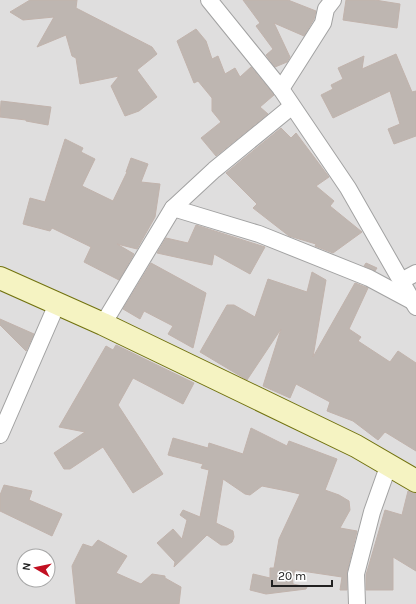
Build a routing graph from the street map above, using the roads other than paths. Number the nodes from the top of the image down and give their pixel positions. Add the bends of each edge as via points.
1 (209, 0) edge
2 (333, 0) edge
3 (281, 89) junction
4 (292, 107) junction
5 (173, 208) junction
6 (416, 274) edge
7 (0, 278) edge
8 (400, 281) junction
9 (57, 304) junction
10 (414, 304) edge
11 (103, 324) junction
12 (0, 435) edge
13 (389, 464) junction
14 (416, 481) edge
15 (357, 604) edge

1 - 3 street
2 - 3 street via 326,9 323,23
3 - 4 street
4 - 5 street via 214,170
4 - 8 street via 348,188
5 - 10 street via 259,234 369,278
5 - 11 street
6 - 8 street
7 - 9 street
8 - 10 street
9 - 11 street
9 - 12 street
11 - 13 street
13 - 14 street
13 - 15 street via 372,512 356,574

